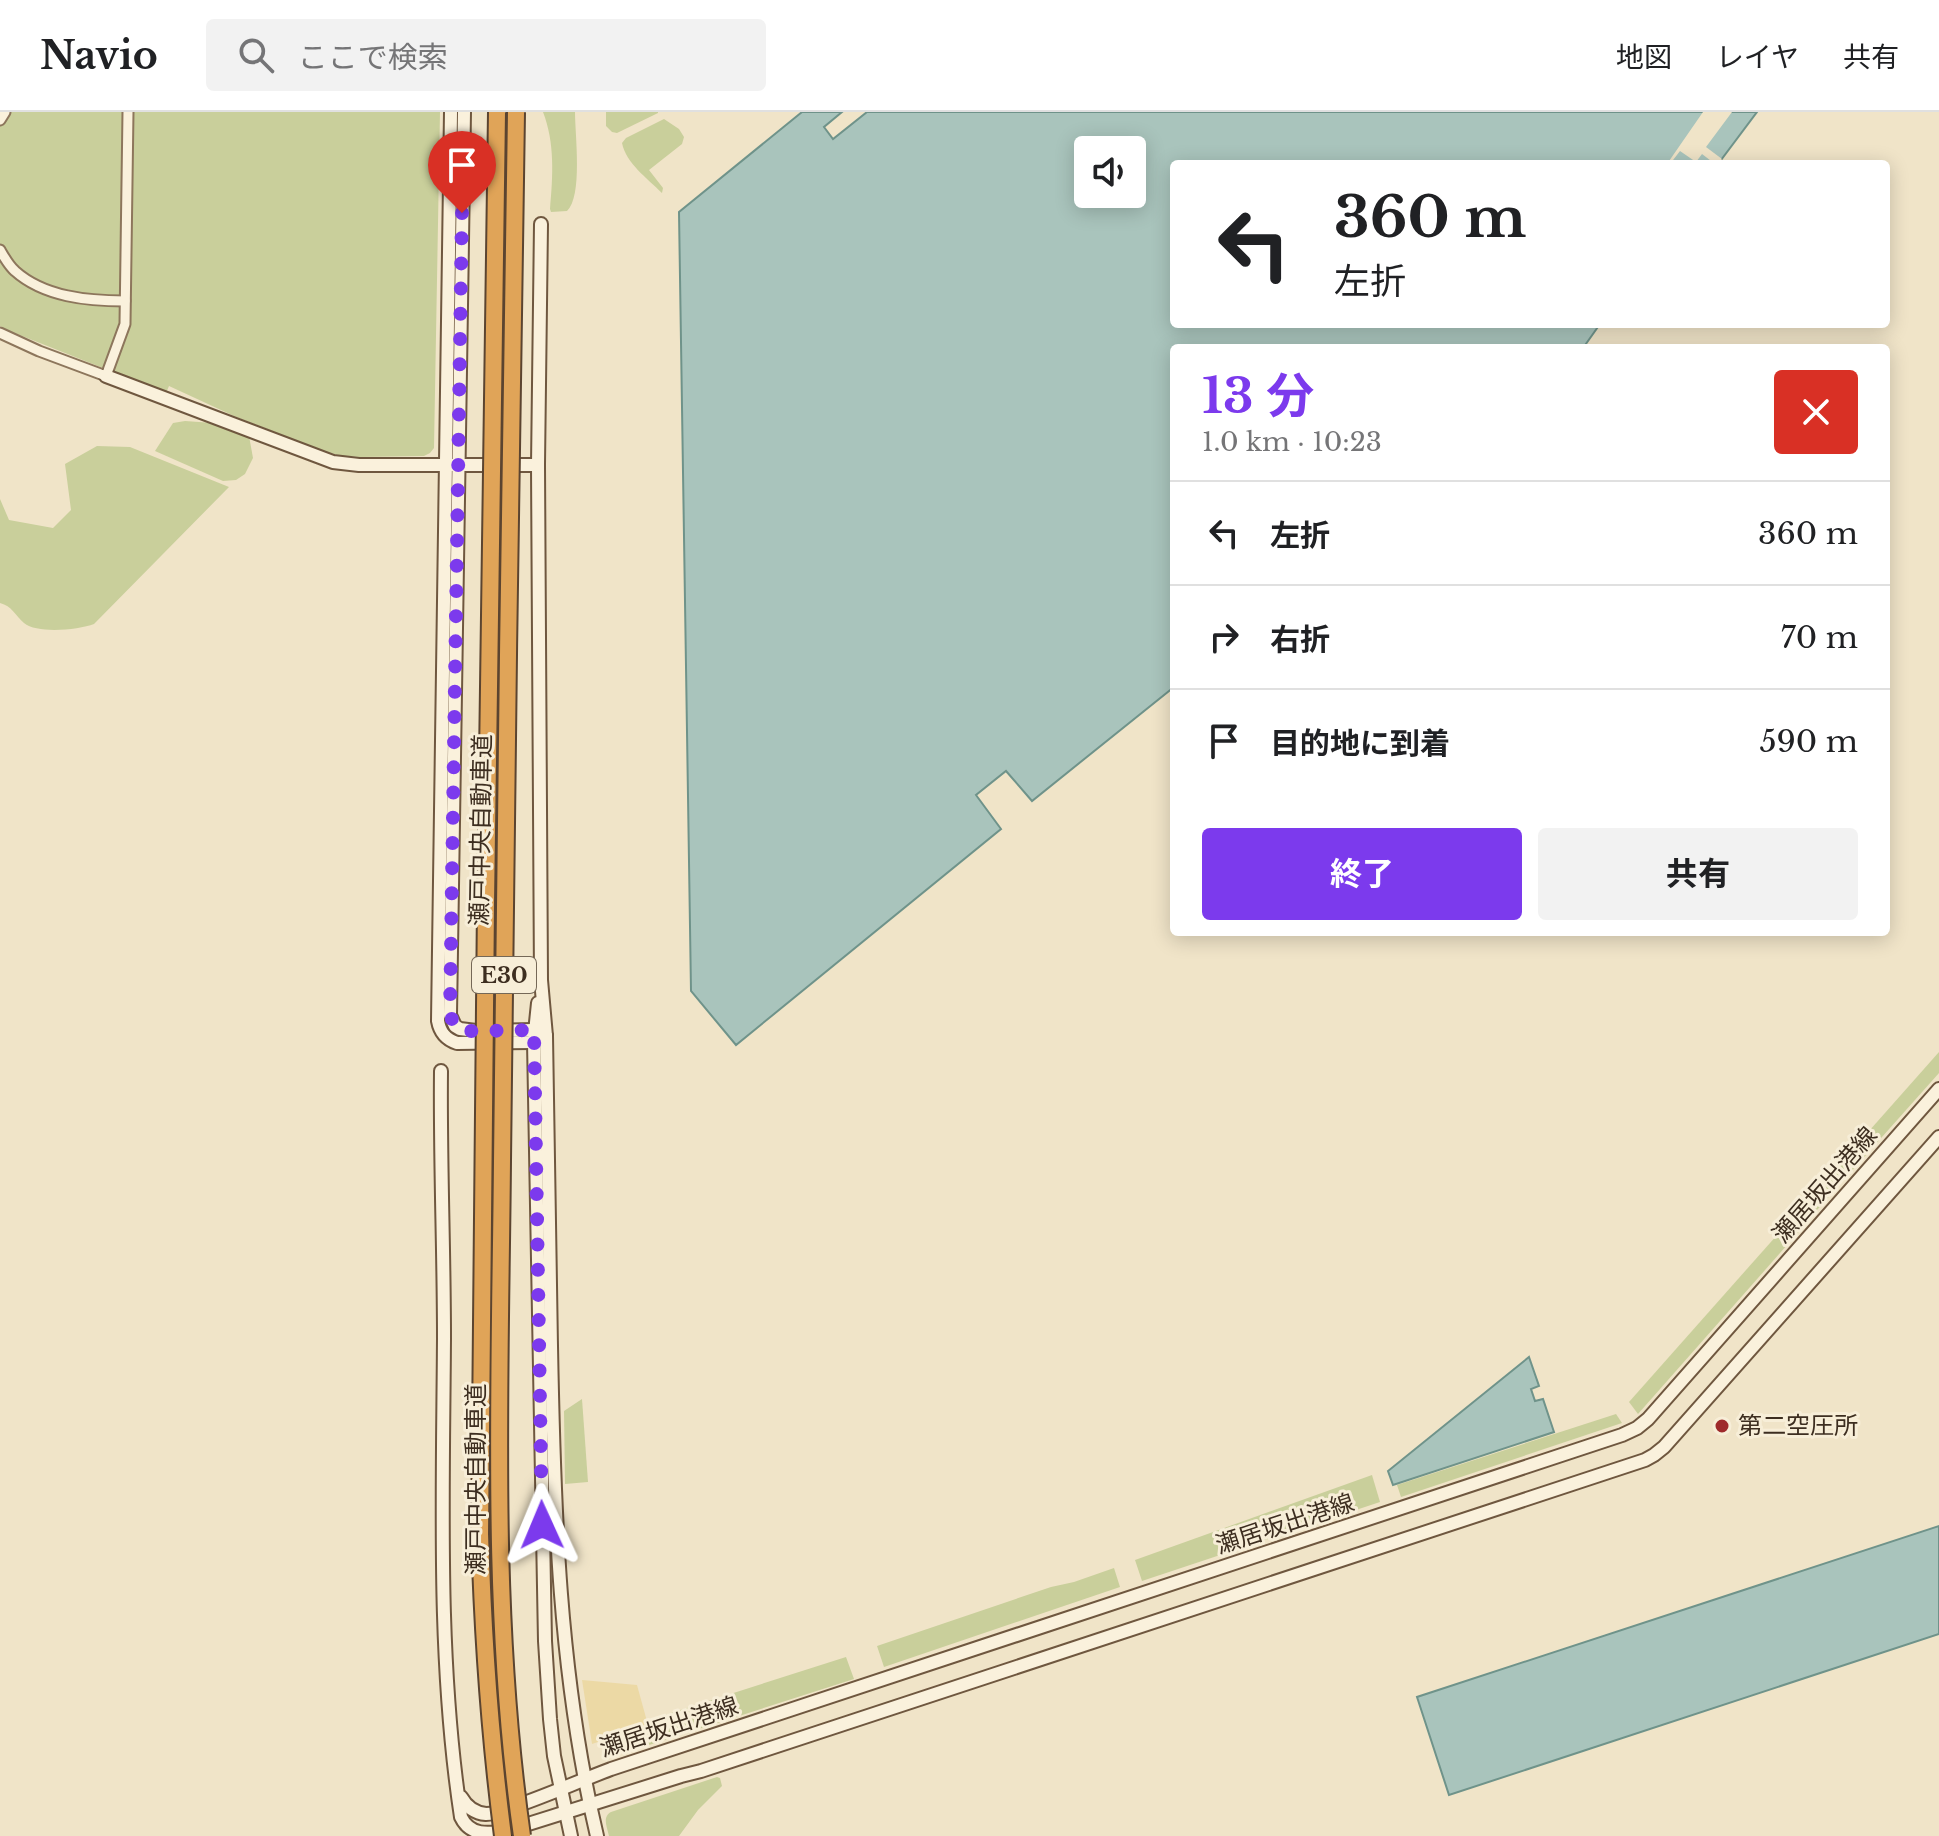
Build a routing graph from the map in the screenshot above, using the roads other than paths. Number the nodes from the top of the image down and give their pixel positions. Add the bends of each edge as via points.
1 (5, 112) edge
2 (128, 112) edge
3 (451, 112) edge
4 (464, 112) edge
5 (497, 112) edge
6 (516, 112) edge
7 (0, 120) edge
8 (541, 224) dead end
9 (0, 250) edge
10 (125, 301) junction
11 (0, 333) edge
12 (106, 376) junction
13 (452, 465) junction
14 (538, 465) junction
15 (538, 1036) junction
16 (441, 1071) dead end
17 (1939, 1089) edge
18 (1939, 1137) edge
19 (584, 1779) junction
20 (561, 1789) junction
21 (458, 1790) junction
22 (590, 1804) junction
23 (566, 1812) junction
24 (503, 1836) edge
25 (522, 1836) edge
26 (571, 1836) edge
27 (597, 1836) edge

1 - 7 street
2 - 10 street
3 - 13 street
4 - 13 street
5 - 24 highway, 瀬戸中央自動車道 / E30, bridge via 480,1534 488,1708
6 - 25 highway, 瀬戸中央自動車道 / E30, bridge via 499,1534 507,1707
8 - 14 street
9 - 10 street via 14,271 38,285 67,296
10 - 12 street via 125,324
11 - 12 street
12 - 13 street via 333,462
13 - 14 street
13 - 15 street via 438,1021 442,1033 457,1043
14 - 15 street
15 - 19 street via 556,1523
15 - 20 street via 545,1641
16 - 21 street via 442,1571
17 - 19 street, 瀬居坂出港線 via 1648,1419 1629,1432
18 - 22 street, 瀬居坂出港線 via 1654,1455
19 - 20 street, 瀬居坂出港線
19 - 22 street
20 - 21 street, 瀬居坂出港線 via 487,1814 466,1805
20 - 23 street
21 - 23 street, 瀬居坂出港線 via 464,1824 482,1834
22 - 23 street, 瀬居坂出港線
22 - 27 street
23 - 26 street

